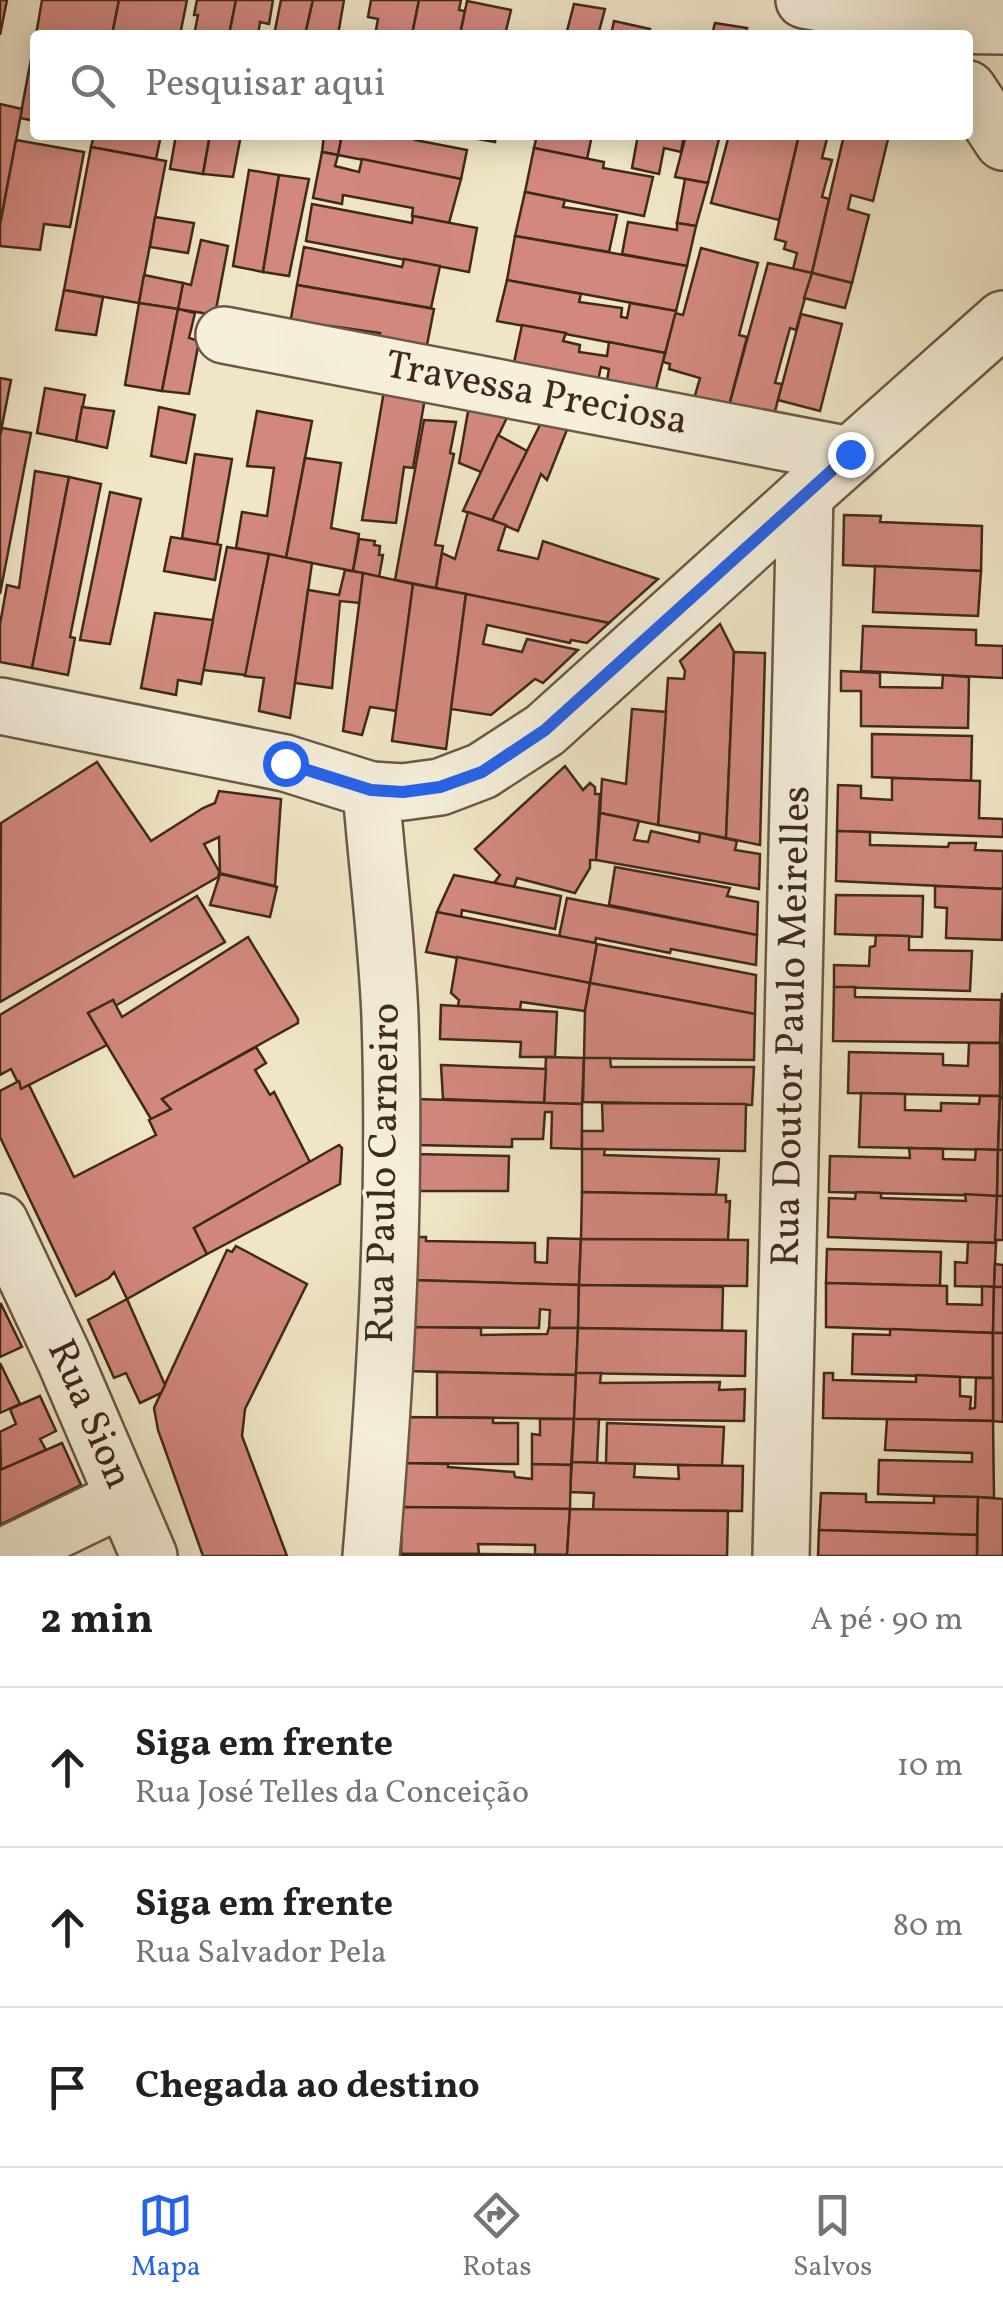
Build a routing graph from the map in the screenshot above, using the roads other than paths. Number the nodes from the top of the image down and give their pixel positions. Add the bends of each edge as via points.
1 (804, 0) edge
2 (941, 20) edge
3 (1003, 26) edge
4 (973, 96) edge
5 (1003, 142) edge
6 (1003, 319) edge
7 (224, 335) dead end
8 (850, 454) junction
9 (805, 494) junction
10 (0, 706) edge
11 (371, 790) junction
12 (0, 1224) edge
13 (124, 1498) junction
14 (4, 1556) edge
15 (150, 1556) edge
16 (371, 1556) edge
17 (781, 1556) edge

1 - 2 street
2 - 3 street
4 - 5 street
6 - 8 street
7 - 8 street, Travessa Preciosa
8 - 9 street
9 - 11 street via 545,730 482,772 440,787
9 - 17 street, Rua Doutor Paulo Meirelles
10 - 11 street via 285,763
11 - 16 street, Rua Paulo Carneiro via 390,1015 391,1221
12 - 13 street, Rua Sion
13 - 14 street
13 - 15 street, Rua Sion

